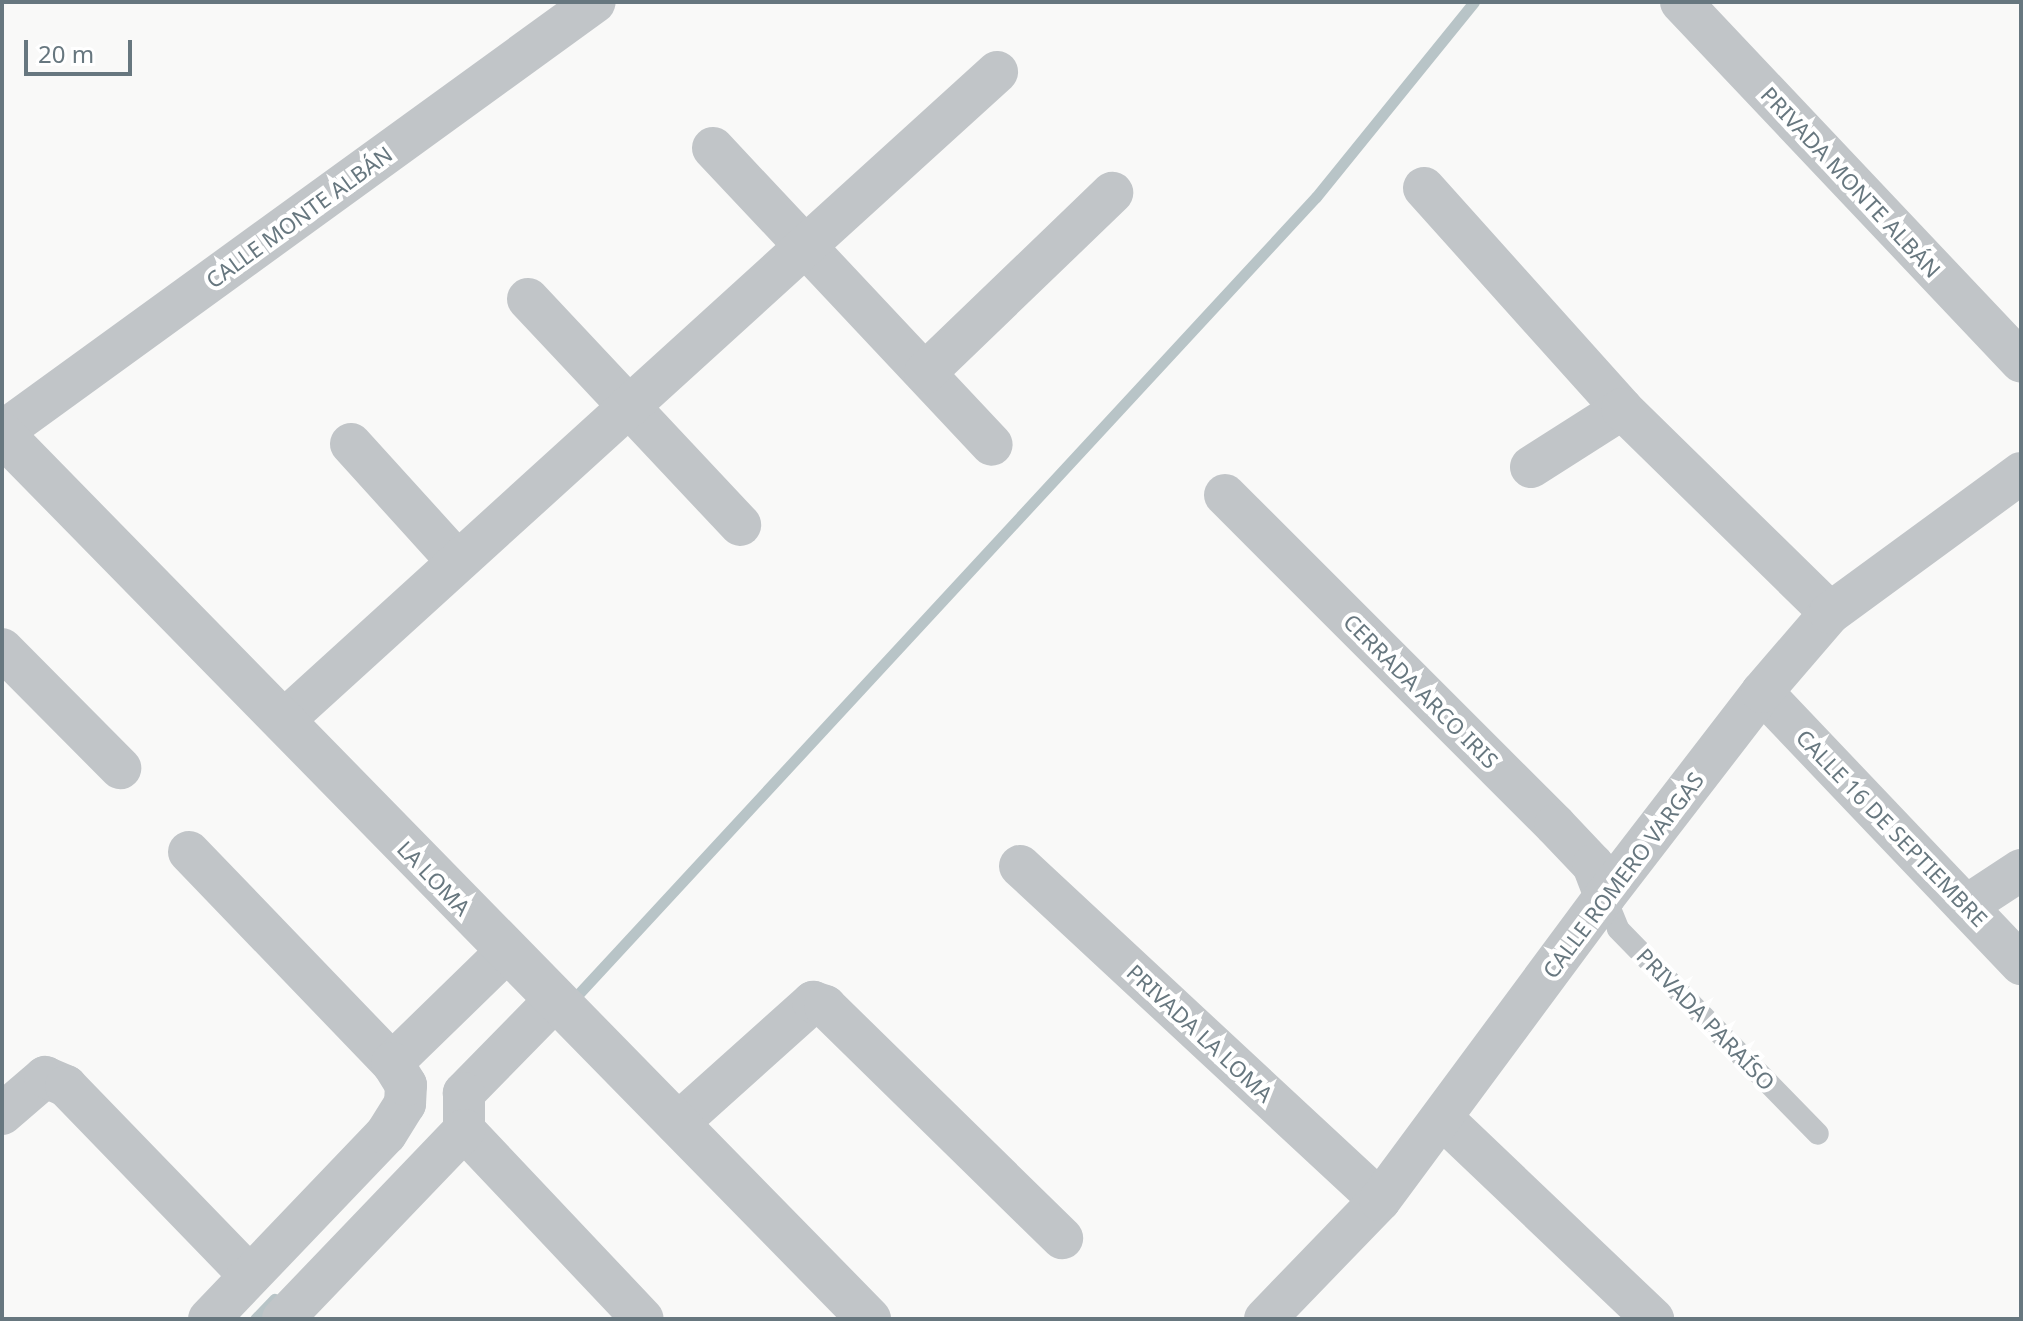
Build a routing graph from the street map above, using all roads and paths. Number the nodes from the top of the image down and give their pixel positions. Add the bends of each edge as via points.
1 (595, 2) edge
2 (1681, 2) edge
3 (997, 72) dead end
4 (713, 148) dead end
5 (1424, 188) dead end
6 (1112, 193) dead end
7 (805, 246) junction
8 (528, 299) dead end
9 (2021, 362) edge
10 (925, 373) junction
11 (628, 406) junction
12 (1622, 409) junction
13 (2, 433) edge
14 (351, 444) dead end
15 (992, 445) dead end
16 (1531, 467) dead end
17 (2021, 473) edge
18 (1225, 495) dead end
19 (740, 525) dead end
20 (457, 561) junction
21 (1830, 613) junction
22 (2, 649) edge
23 (1762, 692) junction
24 (283, 721) junction
25 (120, 768) dead end
26 (189, 852) dead end
27 (1020, 866) dead end
28 (2021, 870) edge
29 (1605, 896) junction
30 (1966, 906) junction
31 (506, 952) junction
32 (2021, 964) edge
33 (556, 999) junction
34 (392, 1063) junction
35 (2, 1114) edge
36 (1444, 1120) junction
37 (677, 1124) junction
38 (464, 1130) junction
39 (1818, 1134) dead end
40 (1380, 1200) junction
41 (1062, 1238) dead end
42 (250, 1276) junction
43 (209, 1319) edge
44 (283, 1319) edge
45 (643, 1319) edge
46 (869, 1319) edge
47 (1265, 1319) edge
48 (1653, 1319) edge

1 - 13 street, CALLE MONTE ALBÁN
2 - 9 street, PRIVADA MONTE ALBÁN
3 - 7 street
4 - 7 street
5 - 12 street
6 - 10 street
7 - 10 street
7 - 11 street
8 - 11 street
10 - 15 street
11 - 19 street
11 - 20 street
12 - 16 street
12 - 21 street
13 - 24 street, LA LOMA
14 - 20 street
17 - 21 street, CALLE ROMERO VARGAS
18 - 29 street, CERRADA ARCO IRIS via 1593,865
20 - 24 street
21 - 23 street, CALLE ROMERO VARGAS
22 - 25 street
23 - 29 street, CALLE ROMERO VARGAS
23 - 30 street, CALLE 16 DE SEPTIEMBRE
24 - 31 street, LA LOMA
26 - 34 street
27 - 40 street, PRIVADA LA LOMA
28 - 30 street
29 - 36 street, CALLE ROMERO VARGAS
29 - 39 lane, PRIVADA PARAÍSO via 1618,929
30 - 32 street, CALLE 16 DE SEPTIEMBRE
31 - 33 street, LA LOMA
31 - 34 street
33 - 37 street, LA LOMA
33 - 38 street via 464,1093
34 - 42 street via 406,1085 405,1104 386,1134
35 - 42 street via 45,1077 66,1086
36 - 40 street, CALLE ROMERO VARGAS
36 - 48 street
37 - 41 street via 813,1002 825,1006
37 - 46 street, LA LOMA
38 - 44 street
38 - 45 street
40 - 47 street, CALLE ROMERO VARGAS
42 - 43 street

